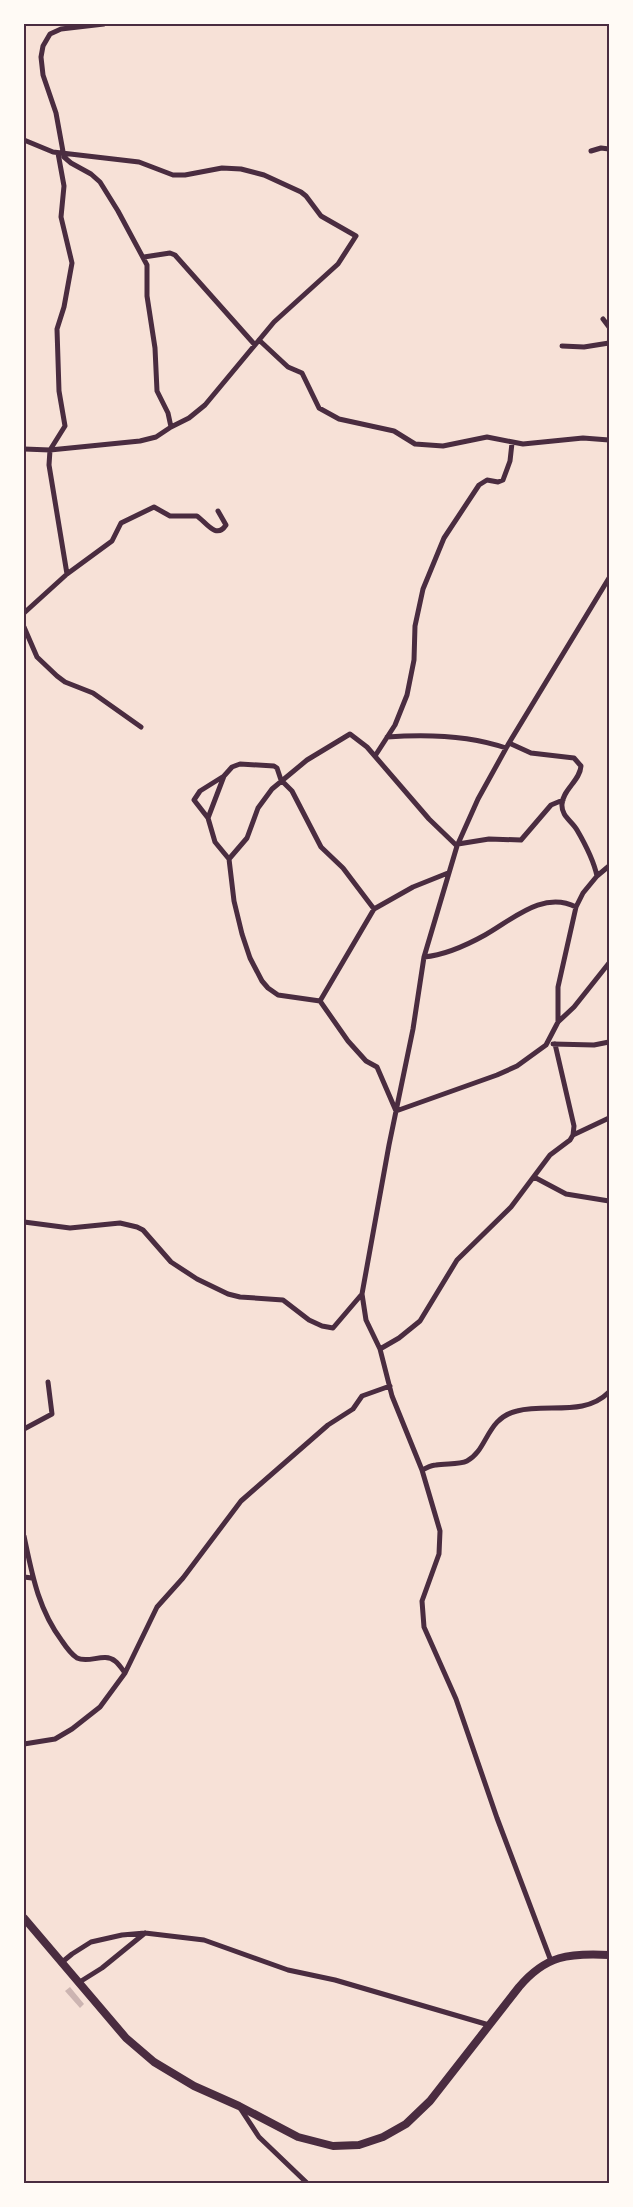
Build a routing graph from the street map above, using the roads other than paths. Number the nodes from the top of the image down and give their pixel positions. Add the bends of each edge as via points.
1 (104, 24) edge
2 (24, 140) edge
3 (609, 149) edge
4 (590, 151) dead end
5 (61, 154) junction
6 (144, 257) junction
7 (603, 319) dead end
8 (609, 327) edge
9 (257, 342) junction
10 (609, 343) edge
11 (562, 346) dead end
12 (171, 427) junction
13 (609, 440) edge
14 (512, 443) junction
15 (24, 449) edge
16 (50, 450) junction
17 (218, 511) dead end
18 (67, 574) junction
19 (609, 578) edge
20 (24, 612) edge
21 (24, 627) edge
22 (141, 727) dead end
23 (386, 737) junction
24 (508, 746) junction
25 (374, 756) junction
26 (224, 776) junction
27 (281, 780) junction
28 (563, 800) junction
29 (208, 818) junction
30 (457, 845) junction
31 (229, 858) junction
32 (609, 866) edge
33 (448, 873) junction
34 (597, 876) junction
35 (576, 907) junction
36 (374, 909) junction
37 (424, 958) junction
38 (609, 963) edge
39 (320, 1001) junction
40 (558, 1022) junction
41 (609, 1042) edge
42 (555, 1044) junction
43 (546, 1045) junction
44 (396, 1111) junction
45 (609, 1118) edge
46 (574, 1135) junction
47 (534, 1177) junction
48 (609, 1201) edge
49 (24, 1222) edge
50 (362, 1294) junction
51 (380, 1349) junction
52 (48, 1382) dead end
53 (390, 1386) junction
54 (609, 1392) edge
55 (24, 1429) edge
56 (422, 1470) junction
57 (24, 1536) edge
58 (24, 1577) edge
59 (32, 1578) junction
60 (125, 1673) junction
61 (24, 1744) edge
62 (24, 1918) edge
63 (145, 1933) junction
64 (609, 1955) edge
65 (551, 1960) junction
66 (61, 1963) junction
67 (78, 1982) junction
68 (489, 2025) junction
69 (239, 2106) junction
70 (307, 2183) edge

1 - 5 street via 55,31 43,46 43,75 56,113
2 - 5 street
3 - 4 street
5 - 6 street via 100,182
5 - 9 street via 139,162 173,175 222,168 256,172 301,192 321,216 356,236 338,264 274,322
5 - 16 street via 64,186 61,217 72,262 57,329 59,391 65,426
6 - 9 street via 176,255
6 - 12 street via 148,270 147,296 155,348 157,391
7 - 8 street
9 - 12 street via 201,410
9 - 14 street via 302,373 318,407 339,419 394,431 415,444 425,446 452,445 487,437
10 - 11 street
12 - 16 street via 140,442
13 - 14 street via 583,438
14 - 23 street via 503,480 487,480 478,485 438,550 423,589 416,620 414,660 407,696 395,725
15 - 16 street
16 - 18 street via 49,465
17 - 18 street via 226,525 224,529 215,531 197,516 170,516 152,507 121,523 112,541
18 - 20 street
19 - 24 street
21 - 22 street via 37,657 57,676 94,693
23 - 24 street via 461,737
23 - 25 street
24 - 28 street via 578,760 581,770
24 - 30 street
25 - 27 street via 350,734
25 - 30 street via 429,819
26 - 27 street via 236,765 270,765 277,768
26 - 29 street
26 - 29 street via 194,798
27 - 31 street via 258,808 247,838
27 - 36 street via 295,796 321,847 343,868
28 - 30 street via 551,805 521,840 485,840
28 - 34 street via 564,814 576,828
29 - 31 street via 215,842
30 - 33 street
31 - 39 street via 238,922 262,981 278,995
32 - 34 street
33 - 36 street via 413,887
33 - 37 street
34 - 35 street via 583,892
35 - 37 street via 556,902 534,906 471,942
35 - 40 street via 558,988
36 - 39 street
37 - 44 street
38 - 40 street
39 - 44 street via 348,1041 377,1067
40 - 43 street
41 - 42 street
42 - 43 street
42 - 46 street
43 - 44 street via 508,1071
44 - 50 street
45 - 46 street
46 - 47 street via 550,1155
47 - 48 street via 566,1194
47 - 51 street via 511,1207 457,1260 420,1322
49 - 50 street via 70,1228 120,1223 137,1227 172,1262 192,1276 233,1295 283,1300 303,1317 327,1328 334,1328
50 - 51 street via 366,1320
51 - 53 street
52 - 55 street via 52,1414
53 - 56 street
53 - 60 street via 362,1396 353,1408 317,1434 241,1500 183,1578 157,1607
54 - 56 street via 586,1406 525,1409 510,1413 498,1420 468,1460
56 - 65 street via 441,1544 422,1601 424,1627 456,1699
57 - 59 street
58 - 59 street
59 - 60 street via 50,1624 68,1650 82,1660 106,1657 115,1660
60 - 61 street via 100,1707 72,1729 55,1739
62 - 66 main road
63 - 66 street via 92,1942
63 - 67 street via 102,1968
63 - 68 street via 204,1940 288,1970
64 - 65 main road
65 - 68 main road via 530,1973
66 - 67 main road
67 - 69 main road via 126,2038 154,2062 194,2086
68 - 69 main road via 430,2101 406,2124 383,2138 358,2145 333,2146 298,2137
69 - 70 street via 259,2137

